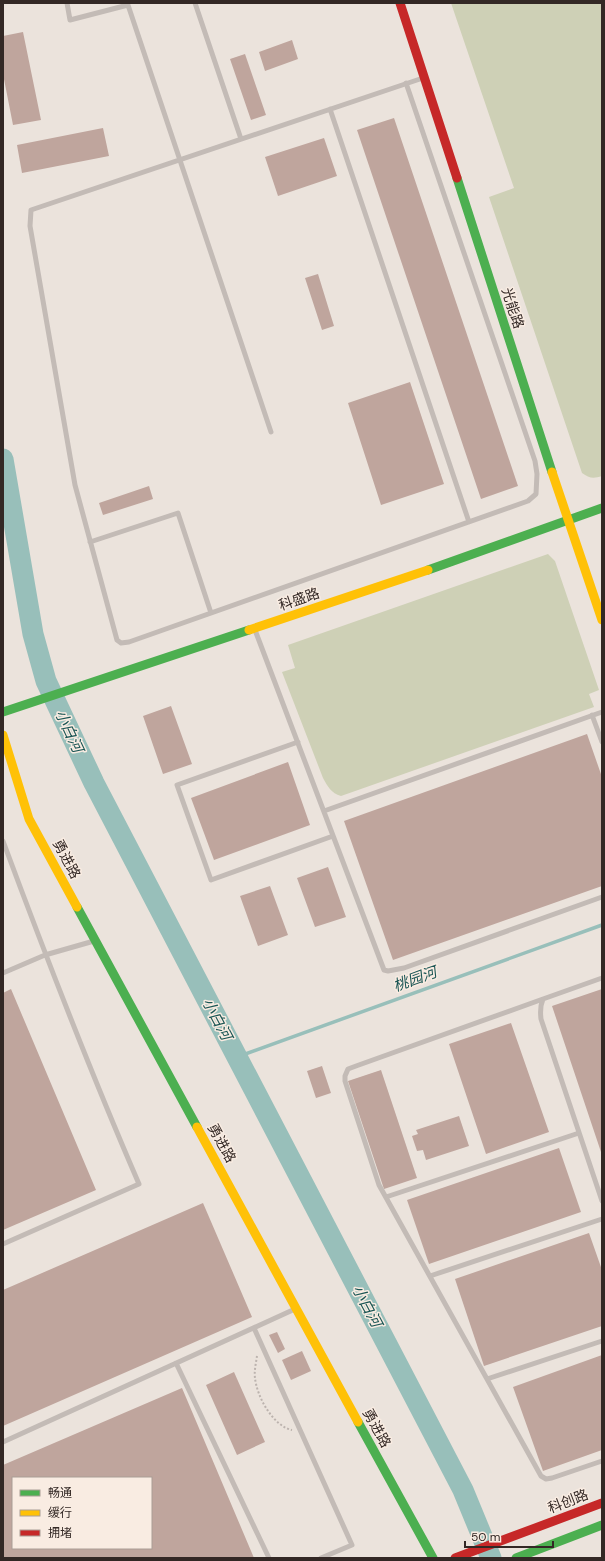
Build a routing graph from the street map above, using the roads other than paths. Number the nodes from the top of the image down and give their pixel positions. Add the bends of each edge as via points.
1 (67, 3) edge
2 (195, 3) edge
3 (400, 3) edge
4 (424, 77) junction
5 (406, 83) junction
6 (330, 109) junction
7 (241, 139) junction
8 (179, 160) junction
9 (271, 432) dead end
10 (602, 508) edge
11 (567, 520) junction
12 (469, 522) junction
13 (90, 542) junction
14 (211, 613) junction
15 (602, 620) edge
16 (255, 628) junction
17 (3, 712) edge
18 (602, 712) edge
19 (592, 715) junction
20 (3, 735) edge
21 (298, 742) junction
22 (602, 742) edge
23 (324, 811) junction
24 (333, 836) junction
25 (3, 841) edge
26 (602, 897) edge
27 (95, 940) junction
28 (45, 955) junction
29 (3, 973) edge
30 (602, 978) edge
31 (543, 999) junction
32 (579, 1133) junction
33 (386, 1198) junction
34 (602, 1201) edge
35 (602, 1219) edge
36 (3, 1244) edge
37 (430, 1276) junction
38 (296, 1308) junction
39 (254, 1328) junction
40 (602, 1341) edge
41 (176, 1363) junction
42 (487, 1379) junction
43 (3, 1442) edge
44 (602, 1461) edge
45 (602, 1504) edge
46 (602, 1524) edge
47 (457, 1557) edge
48 (269, 1558) edge
49 (321, 1558) edge
50 (433, 1558) edge
51 (516, 1558) edge

1 - 8 lane via 70,20 128,5
2 - 7 lane
3 - 4 street, 光能路
4 - 5 lane
4 - 11 street, 光能路
5 - 6 lane
5 - 12 lane via 537,474 536,494 528,501
6 - 7 lane
6 - 12 lane
7 - 8 lane
8 - 9 lane
8 - 13 lane via 31,210 30,226 72,470
10 - 11 street, 科盛路
11 - 15 street, 光能路
11 - 16 street, 科盛路
12 - 14 lane
13 - 14 lane via 178,513
13 - 14 lane via 117,640 121,643
16 - 17 street, 科盛路
16 - 21 lane
18 - 19 lane
19 - 22 lane
19 - 23 lane
20 - 27 street, 勇进路 via 30,819
21 - 23 lane
21 - 24 lane via 177,786 211,880
23 - 24 lane
24 - 26 lane via 384,970 388,971 404,968
25 - 28 lane
27 - 28 lane
27 - 38 street, 勇进路
28 - 29 lane
28 - 36 lane via 139,1184
30 - 31 lane
31 - 32 lane via 540,1004 541,1019
31 - 33 lane via 348,1069 345,1081 379,1185
32 - 33 lane
32 - 34 lane
33 - 37 lane
35 - 37 lane
37 - 42 lane
38 - 39 lane
38 - 50 street, 勇进路
39 - 41 lane
39 - 49 lane via 352,1545
40 - 42 lane
41 - 43 lane
41 - 48 lane
42 - 44 lane via 541,1476 552,1478
45 - 47 street, 科创路
46 - 51 street

